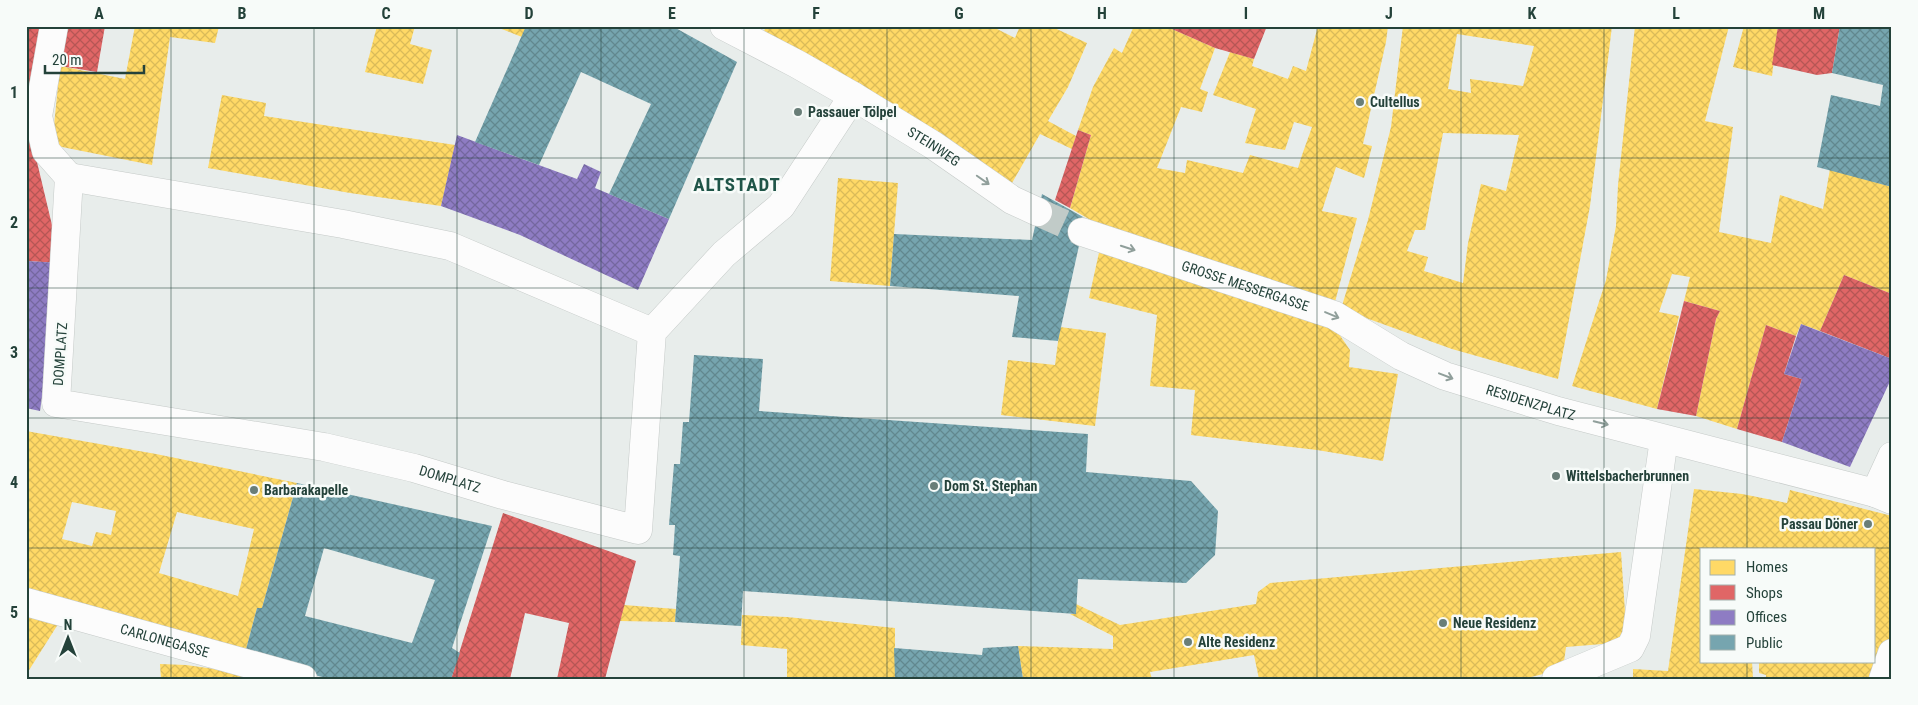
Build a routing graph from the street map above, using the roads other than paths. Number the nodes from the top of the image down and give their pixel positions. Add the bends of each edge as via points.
1 (54, 26) edge
2 (724, 26) edge
3 (853, 96) junction
4 (69, 177) junction
5 (1038, 212) tunnel mouth
6 (1082, 232) tunnel mouth
7 (652, 332) junction
8 (1401, 356) joint
9 (1664, 439) junction
10 (1892, 456) edge
11 (1883, 496) edge
12 (26, 602) edge
13 (1892, 653) edge
14 (302, 679) edge
15 (1556, 679) edge
16 (1883, 679) edge

1 - 4 street via 38,116 46,151
2 - 3 street, STEINWEG
3 -> 5 street, STEINWEG via 933,145 1012,200
3 - 7 street via 781,206 724,254
4 - 7 street via 343,224 450,246
4 - 7 street, DOMPLATZ via 56,403 324,447 414,468 502,495 638,530
6 -> 8 street, GROSSE MESSERGASSE via 1334,315
8 -> 9 street, RESIDENZPLATZ via 1445,376 1519,400
9 - 11 street, RESIDENZPLATZ
9 - 15 street via 1636,636 1630,648
10 - 11 street
12 - 14 street, CARLONEGASSE
13 - 16 street

